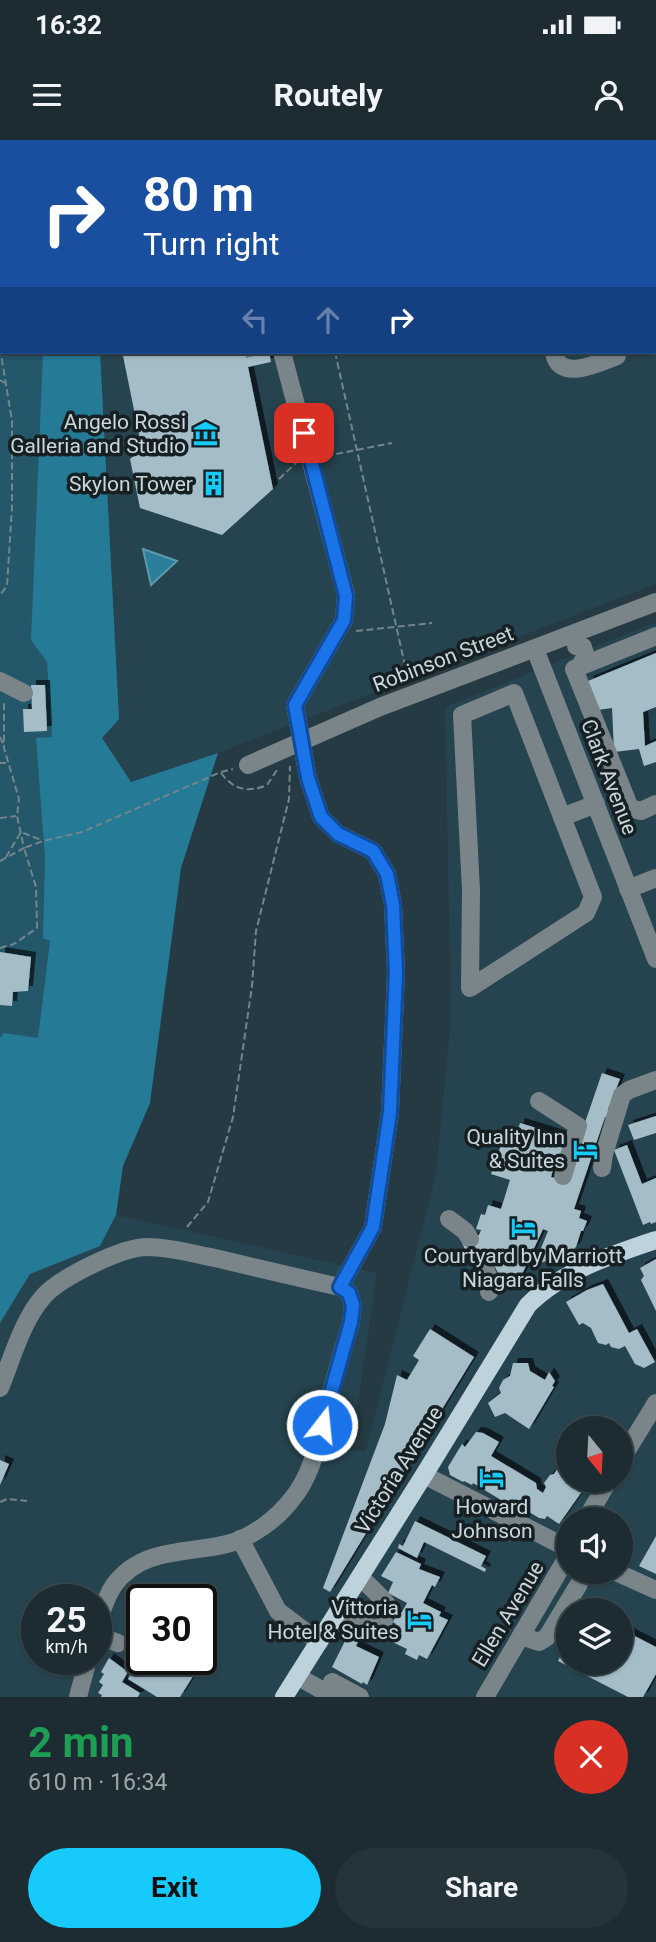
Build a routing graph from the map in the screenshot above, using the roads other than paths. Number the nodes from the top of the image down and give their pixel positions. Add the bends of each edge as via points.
1 (283, 354) edge
2 (554, 354) edge
3 (617, 356) dead end
4 (656, 601) edge
5 (656, 636) edge
6 (535, 649) junction
7 (578, 652) junction
8 (2, 682) edge
9 (24, 693) dead end
10 (301, 740) junction
11 (248, 765) dead end
12 (656, 804) edge
13 (596, 806) junction
14 (629, 808) junction
15 (560, 813) junction
16 (656, 878) edge
17 (656, 888) edge
18 (630, 893) junction
19 (656, 960) edge
20 (656, 1080) edge
21 (539, 1101) dead end
22 (603, 1168) dead end
23 (563, 1175) dead end
24 (449, 1219) dead end
25 (470, 1239) dead end
26 (656, 1240) edge
27 (482, 1262) dead end
28 (340, 1287) junction
29 (489, 1292) dead end
30 (0, 1388) edge
31 (656, 1403) edge
32 (634, 1439) edge
33 (424, 1475) junction
34 (240, 1539) junction
35 (556, 1542) edge
36 (556, 1576) edge
37 (360, 1577) junction
38 (633, 1580) edge
39 (579, 1584) dead end
40 (112, 1589) edge
41 (656, 1590) edge
42 (337, 1614) junction
43 (521, 1636) junction
44 (112, 1640) edge
45 (319, 1642) junction
46 (118, 1643) dead end
47 (84, 1675) edge
48 (297, 1676) junction
49 (344, 1693) edge
50 (78, 1697) edge
51 (284, 1697) edge
52 (485, 1697) edge

1 - 10 street via 346,596 344,620 295,705
2 - 3 street via 560,365 576,369
4 - 7 street, Robinson Street
5 - 7 street
6 - 7 street, Robinson Street
6 - 10 street, Robinson Street
6 - 13 street, Clark Avenue
7 - 14 street via 574,669
8 - 9 street
10 - 11 street, Robinson Street
10 - 28 street via 321,817 338,834 373,851 387,874 393,905 396,973 390,1112 373,1227
12 - 14 street via 641,811
13 - 14 street
13 - 15 street
13 - 18 street, Clark Avenue
15 - 15 street via 593,897 586,913 470,988 471,890 462,715 514,694
16 - 18 street
17 - 18 street
18 - 19 street, Clark Avenue
20 - 22 street via 622,1096
21 - 23 street via 578,1126
24 - 25 street
26 - 33 main road, Victoria Avenue via 564,1277 528,1305
27 - 29 street via 490,1280
28 - 30 street via 180,1251 133,1249 52,1287 27,1324
28 - 34 street via 349,1293 353,1305 351,1322 308,1476 272,1520
31 - 32 street
33 - 35 street
33 - 37 main road, Victoria Avenue
34 - 40 street via 149,1558 129,1570
34 - 45 street via 278,1611
36 - 43 street, Ellen Avenue
37 - 42 main road, Victoria Avenue
37 - 42 street via 381,1614
38 - 41 street
39 - 43 street via 538,1650
42 - 45 main road, Victoria Avenue
43 - 52 street, Ellen Avenue
44 - 46 street
45 - 48 main road, Victoria Avenue
47 - 50 street
48 - 49 street
48 - 51 main road, Victoria Avenue

